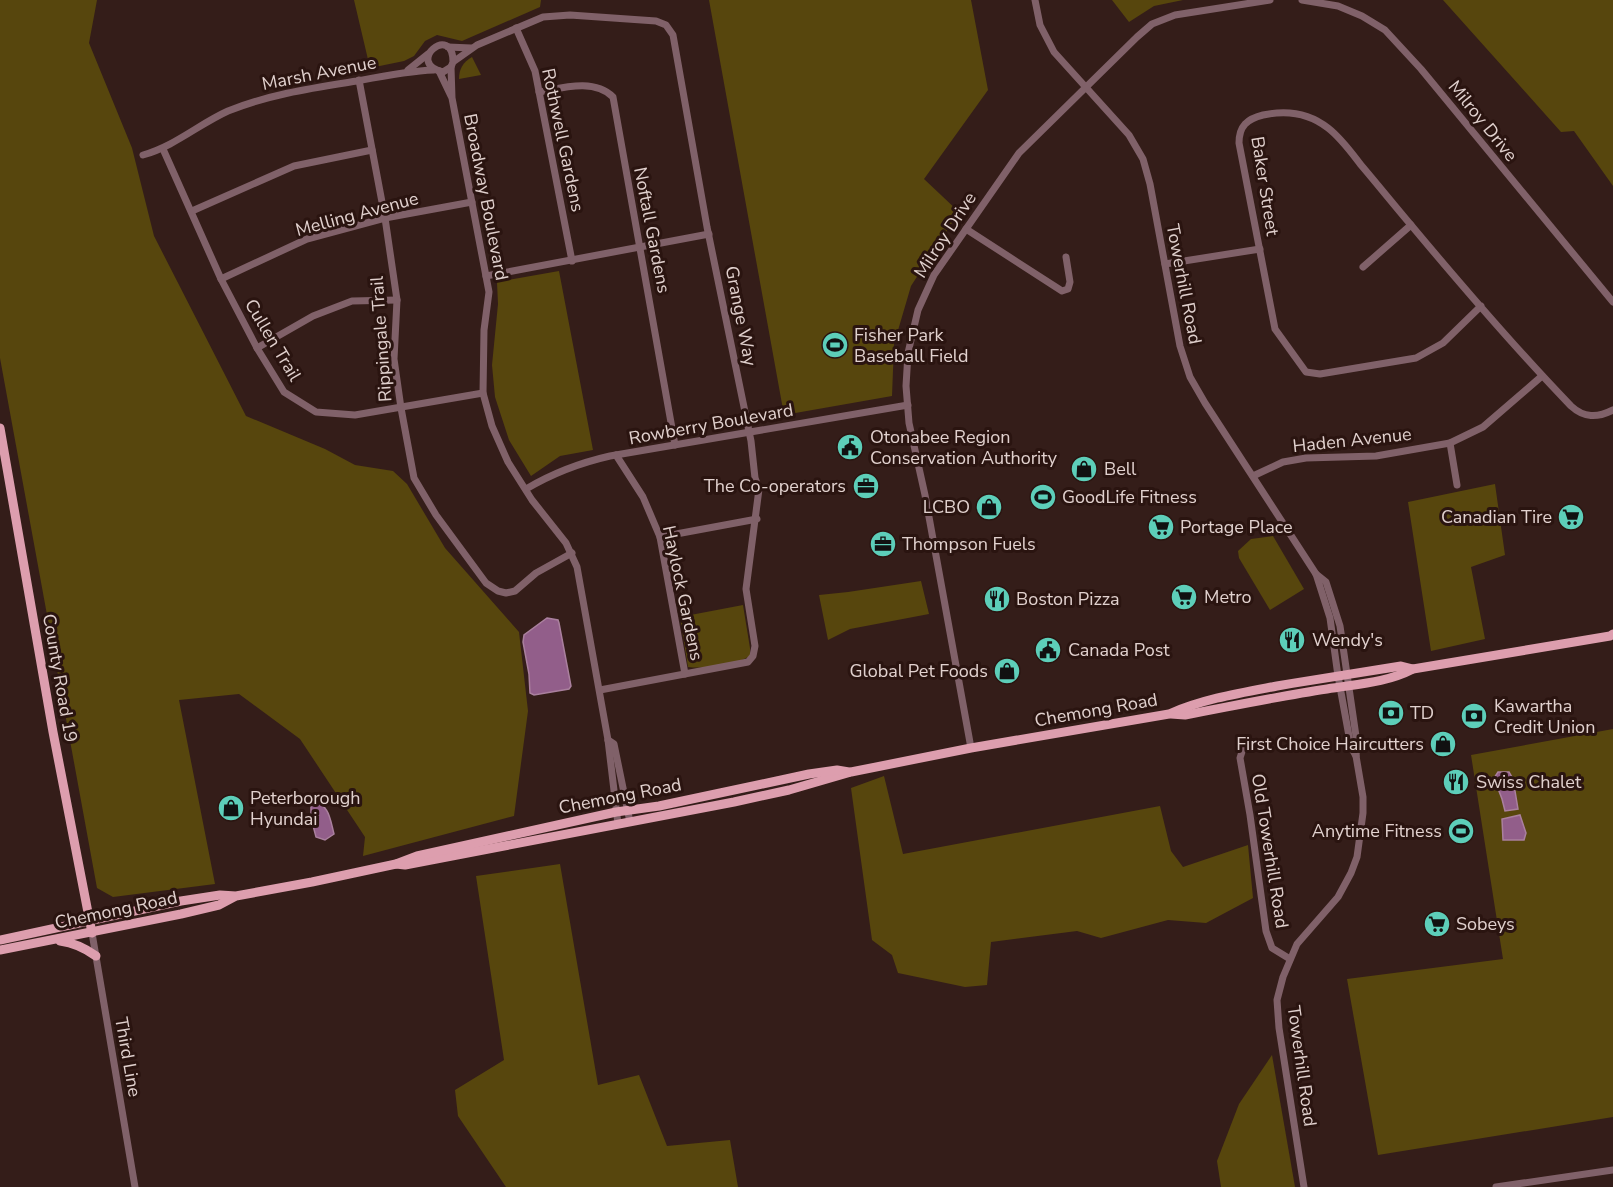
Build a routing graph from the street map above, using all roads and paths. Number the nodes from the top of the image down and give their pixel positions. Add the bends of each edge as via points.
1 (1035, 0) edge
2 (1270, 0) edge
3 (1302, 0) edge
4 (1339, 3) edge
5 (516, 28) junction
6 (448, 47) junction
7 (473, 48) junction
8 (428, 54) junction
9 (452, 64) junction
10 (437, 71) junction
11 (406, 72) junction
12 (359, 80) junction
13 (1084, 87) junction
14 (539, 92) junction
15 (452, 98) junction
16 (163, 149) junction
17 (372, 150) junction
18 (143, 155) dead end
19 (472, 202) junction
20 (192, 211) junction
21 (385, 218) junction
22 (1411, 225) junction
23 (966, 229) junction
24 (709, 234) junction
25 (641, 248) junction
26 (1260, 249) junction
27 (1066, 257) dead end
28 (572, 261) junction
29 (1165, 264) junction
30 (1363, 267) dead end
31 (486, 276) junction
32 (221, 279) junction
33 (397, 300) junction
34 (1613, 302) edge
35 (1481, 306) junction
36 (257, 348) junction
37 (1542, 376) junction
38 (483, 393) junction
39 (908, 405) junction
40 (400, 408) junction
41 (1613, 410) edge
42 (0, 428) edge
43 (748, 433) junction
44 (1450, 443) junction
45 (675, 445) junction
46 (616, 455) junction
47 (1253, 476) junction
48 (1457, 486) dead end
49 (526, 489) junction
50 (757, 519) junction
51 (660, 537) junction
52 (572, 553) junction
53 (1612, 636) edge
54 (1413, 669) junction
55 (684, 674) junction
56 (1343, 675) junction
57 (1345, 687) junction
58 (600, 690) junction
59 (1169, 714) junction
60 (1246, 739) dead end
61 (608, 740) junction
62 (971, 748) junction
63 (851, 772) junction
64 (628, 810) junction
65 (616, 812) junction
66 (630, 822) junction
67 (618, 824) junction
68 (396, 864) junction
69 (236, 896) junction
70 (90, 920) junction
71 (92, 933) junction
72 (0, 940) edge
73 (55, 940) junction
74 (0, 950) edge
75 (96, 956) junction
76 (1290, 959) junction
77 (1613, 1170) edge
78 (135, 1187) edge
79 (1304, 1187) edge
80 (1496, 1187) edge

1 - 13 street, Towerhill Road via 1040,25 1054,52
2 - 13 street, Milroy Drive via 1175,15 1152,24
3 - 4 street, Milroy Drive
4 - 34 street, Milroy Drive via 1384,30 1406,53
5 - 7 street, Grange Way
5 - 14 street, Rothwell Gardens via 535,70
5 - 24 street, Grange Way via 543,17 570,15 656,21 670,28
6 - 7 street, Grange Way
6 - 8 street via 441,44
6 - 9 street via 453,53
7 - 9 street, Grange Way
8 - 10 street
8 - 11 street, Marsh Avenue
9 - 10 street via 447,71
9 - 15 street, Broadway Boulevard
10 - 11 street, Marsh Avenue
10 - 15 street, Broadway Boulevard
11 - 12 street, Marsh Avenue
12 - 16 street, Marsh Avenue via 257,101 207,122
12 - 17 street, Rippingale Trail
13 - 23 street, Milroy Drive via 1018,153
13 - 29 street, Towerhill Road via 1129,135 1143,159
14 - 25 street, Noftall Gardens via 584,86 603,89 613,97
14 - 28 street, Rothwell Gardens
15 - 19 street, Broadway Boulevard
16 - 18 street, Marsh Avenue
16 - 20 street, Cullen Trail
17 - 20 street via 294,166
17 - 21 street, Rippingale Trail
19 - 21 street, Melling Avenue
19 - 31 street, Broadway Boulevard
20 - 32 street, Cullen Trail
21 - 32 street, Melling Avenue via 306,239
21 - 33 street, Rippingale Trail
22 - 26 street, Baker Street via 1327,127 1306,116 1284,112 1263,115 1249,119 1239,133
22 - 30 street
22 - 35 street, Baker Street
23 - 27 street via 1062,291 1068,290 1070,282
23 - 39 street, Milroy Drive via 934,275 918,310 908,353
24 - 25 street
24 - 43 street, Grange Way
25 - 28 street
25 - 45 street, Noftall Gardens
26 - 29 street
26 - 35 street, Baker Street via 1275,329 1306,372 1313,374 1416,358 1443,343
28 - 31 street
29 - 47 street, Towerhill Road via 1180,346 1190,376
31 - 38 street, Broadway Boulevard via 489,292
32 - 36 street, Cullen Trail
33 - 36 street via 352,301 313,316
33 - 40 street, Rippingale Trail via 394,359
35 - 37 street, Baker Street
36 - 40 street, Cullen Trail via 284,392 316,412 355,414
37 - 41 street, Baker Street via 1576,411 1596,417
37 - 44 street, Haden Avenue via 1483,427
38 - 40 street, Cullen Trail
38 - 49 street, Broadway Boulevard via 508,462
39 - 43 street, Rowberry Boulevard
39 - 62 street, Milroy Drive
40 - 52 street, Rippingale Trail via 414,478 486,582 498,591 515,591 536,573
42 - 70 main road, County Road 19
43 - 45 street, Rowberry Boulevard
43 - 50 street, Grange Way via 759,489
44 - 47 street, Haden Avenue via 1376,456 1306,458 1283,462
44 - 48 street
45 - 46 street, Rowberry Boulevard
46 - 49 street, Rowberry Boulevard via 574,465
46 - 51 street, Haylock Gardens via 643,496
47 - 56 street, Towerhill Road via 1316,574
49 - 52 street, Broadway Boulevard
50 - 51 street
50 - 55 street, Grange Way via 746,589 755,646 753,656 748,662
51 - 55 street, Haylock Gardens
52 - 58 street, Broadway Boulevard
53 - 54 main road, Chemong Road
54 - 56 main road, Chemong Road via 1401,666
54 - 57 main road, Chemong Road via 1398,677
55 - 58 street, Grange Way
56 - 57 street, Towerhill Road
56 - 59 main road, Chemong Road via 1241,693
57 - 59 main road, Chemong Road via 1185,715
57 - 76 street, Towerhill Road via 1351,747 1363,797 1357,857 1338,897
58 - 61 street, Broadway Boulevard
59 - 62 main road, Chemong Road
60 - 76 street, Old Towerhill Road via 1240,758 1266,931 1272,948
61 - 64 street, Broadway Boulevard via 614,744
61 - 65 street, Broadway Boulevard
62 - 63 main road, Chemong Road
63 - 64 main road, Chemong Road via 809,774
63 - 66 main road, Chemong Road via 789,790
64 - 65 main road, Chemong Road
64 - 66 street, Broadway Boulevard
65 - 67 street, Broadway Boulevard
65 - 68 main road, Chemong Road
66 - 67 main road, Chemong Road
67 - 68 main road, Chemong Road
68 - 69 main road, Chemong Road
69 - 70 main road, Chemong Road via 181,900
69 - 71 main road, Chemong Road via 219,905
70 - 71 main road, County Road 19
70 - 72 main road, Chemong Road
71 - 73 main road, Chemong Road
71 - 75 street, Third Line
73 - 74 main road, Chemong Road
73 - 75 main road via 71,942
75 - 78 street, Third Line
76 - 79 street, Towerhill Road via 1277,1000
77 - 80 street

